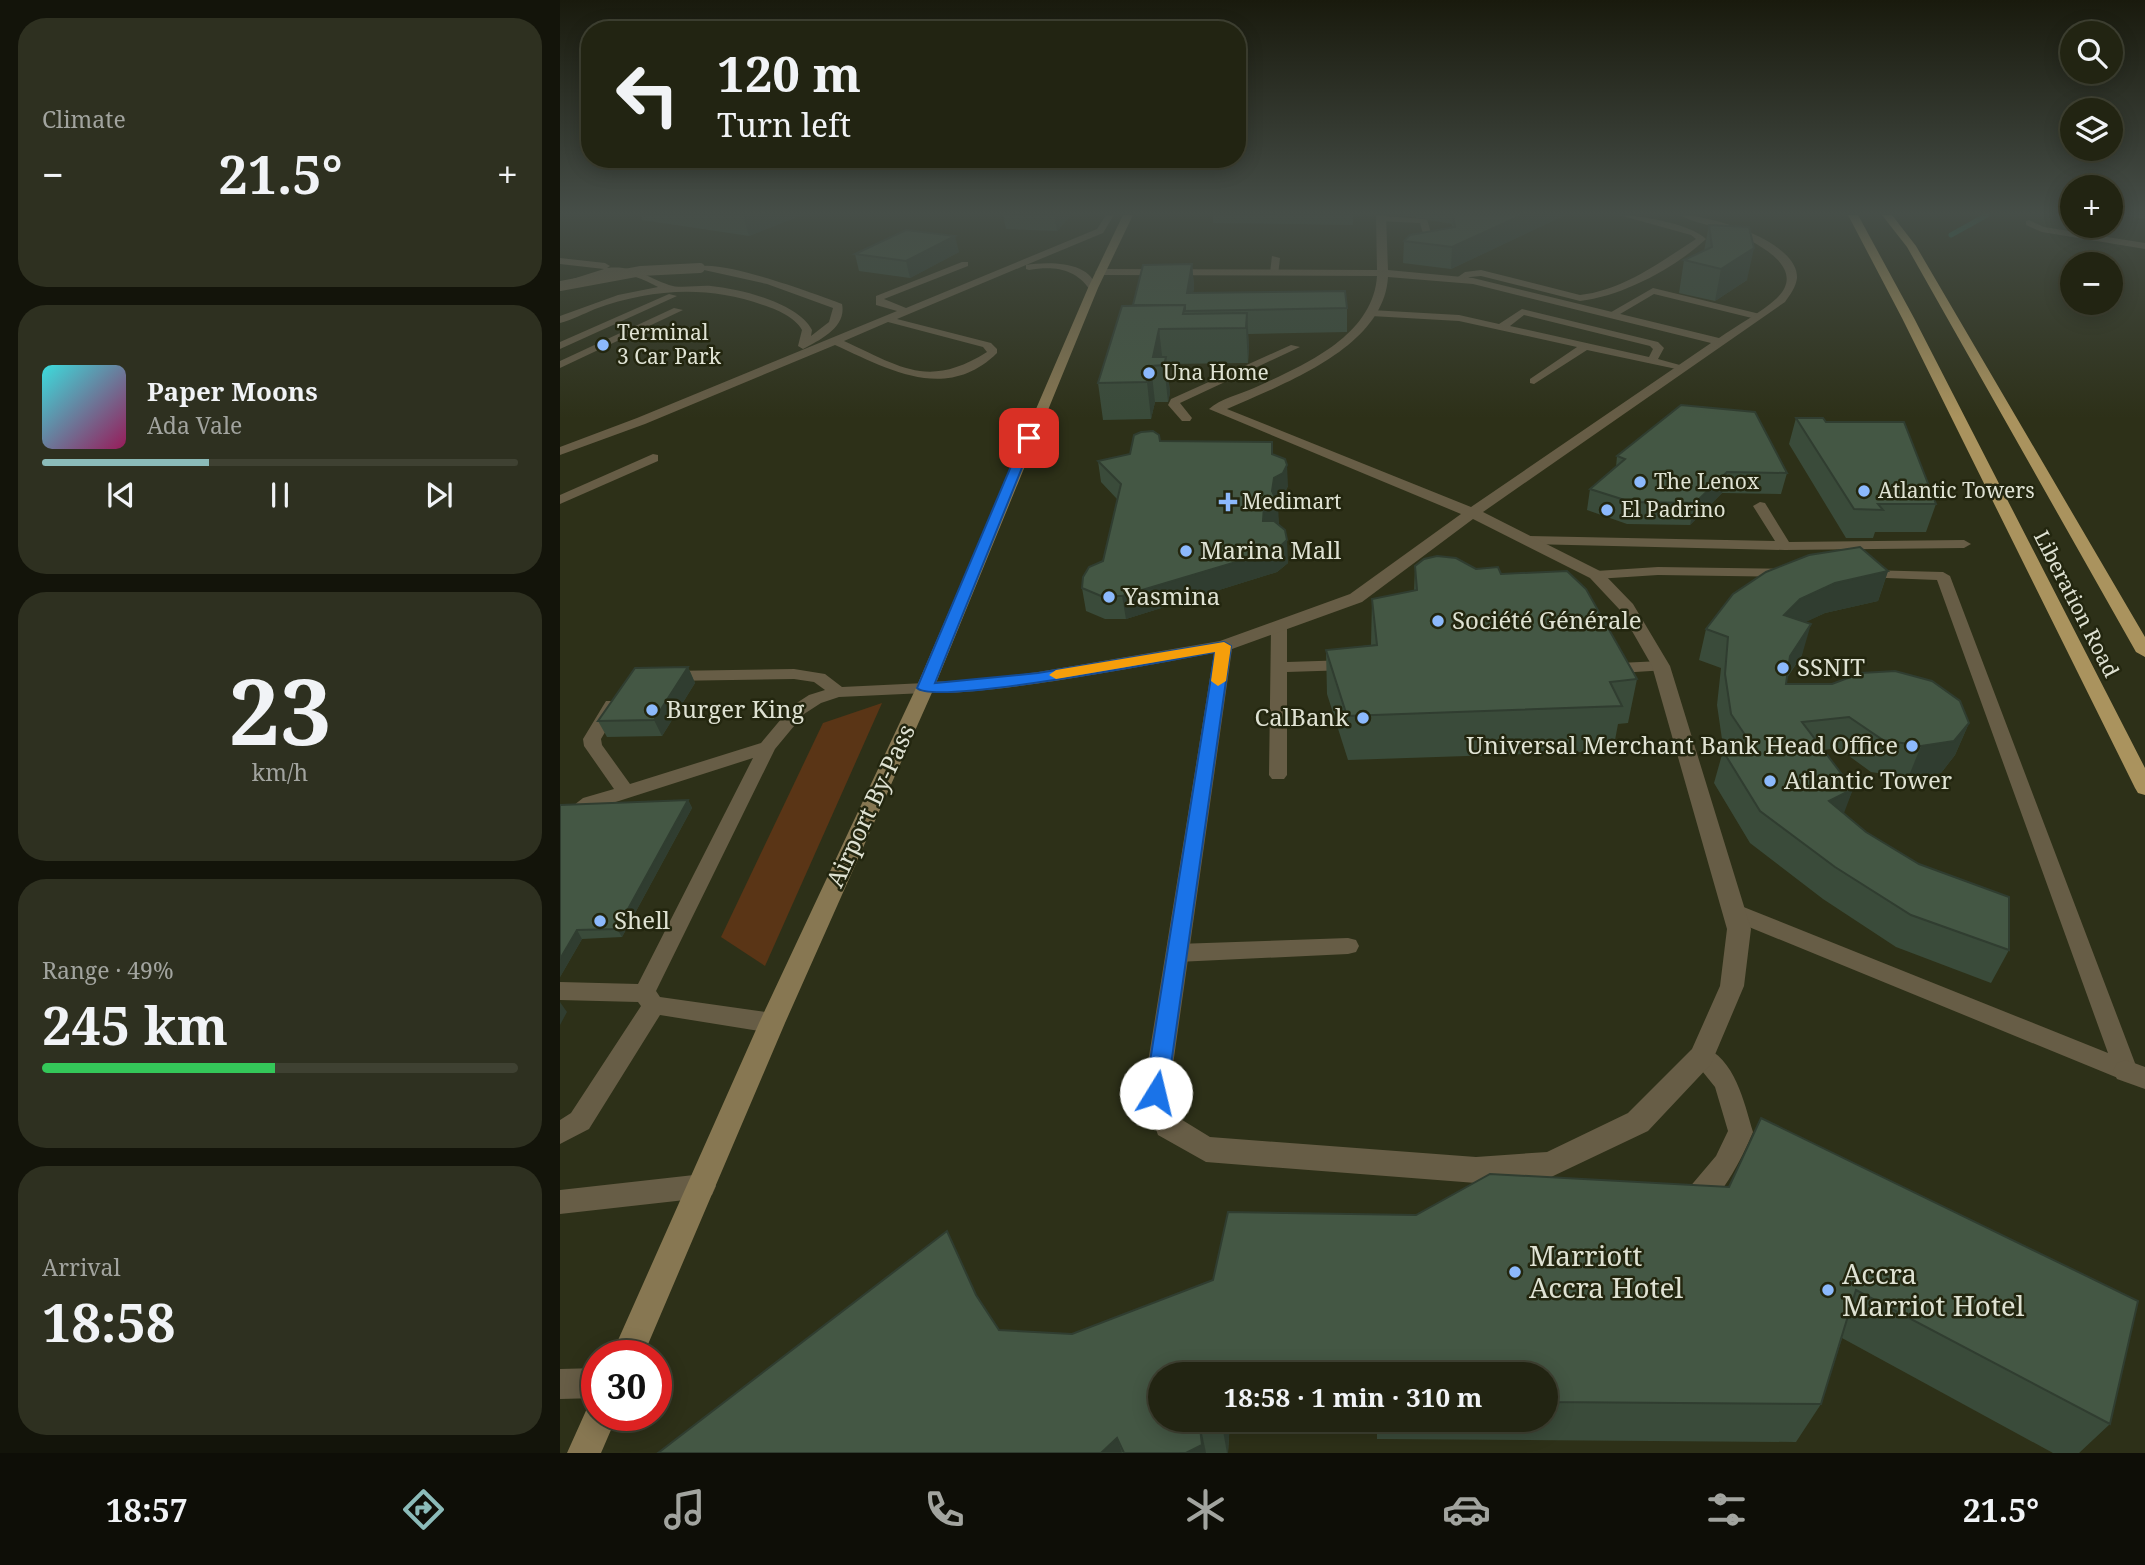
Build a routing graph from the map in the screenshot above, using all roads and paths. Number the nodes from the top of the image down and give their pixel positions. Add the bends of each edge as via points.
1 (577, 283) edge
2 (656, 283) edge
3 (773, 283) edge
4 (917, 283) edge
5 (976, 283) edge
6 (1095, 283) edge
7 (1381, 283) edge
8 (1476, 283) edge
9 (1520, 283) edge
10 (1628, 283) edge
11 (1791, 283) edge
12 (1889, 283) edge
13 (1932, 283) edge
14 (560, 286) edge
15 (668, 292) junction
16 (678, 310) dead end
17 (907, 311) junction
18 (1371, 313) junction
19 (1611, 315) junction
20 (1756, 316) junction
21 (887, 319) junction
22 (560, 320) edge
23 (1503, 326) junction
24 (566, 339) edge
25 (836, 341) junction
26 (1718, 341) junction
27 (1587, 345) junction
28 (560, 346) edge
29 (601, 346) junction
30 (803, 346) junction
31 (1295, 346) dead end
32 (1652, 360) junction
33 (560, 365) edge
34 (1681, 367) junction
35 (1534, 381) dead end
36 (1186, 418) dead end
37 (560, 439) edge
38 (560, 450) edge
39 (653, 458) dead end
40 (608, 459) dead end
41 (625, 471) junction
42 (560, 500) edge
43 (1760, 506) dead end
44 (1472, 513) junction
45 (1529, 540) junction
46 (1964, 544) dead end
47 (1785, 546) junction
48 (1808, 573) edge
49 (1849, 574) edge
50 (1596, 575) junction
51 (1279, 628) junction
52 (1224, 646) junction
53 (2145, 652) edge
54 (1364, 665) edge
55 (1661, 666) junction
56 (1279, 667) junction
57 (1618, 668) edge
58 (653, 677) edge
59 (925, 688) junction
60 (622, 692) edge
61 (838, 692) junction
62 (767, 747) junction
63 (1278, 775) dead end
64 (2145, 788) edge
65 (626, 792) junction
66 (560, 826) edge
67 (1734, 912) junction
68 (1348, 946) dead end
69 (1177, 953) junction
70 (560, 991) edge
71 (649, 999) junction
72 (772, 1023) junction
73 (1702, 1056) junction
74 (2136, 1074) edge
75 (560, 1133) edge
76 (1461, 1168) junction
77 (704, 1186) junction
78 (1510, 1192) edge
79 (560, 1202) edge
80 (1666, 1212) edge
81 (634, 1340) edge
82 (581, 1383) edge
83 (560, 1384) edge
84 (594, 1431) edge
85 (584, 1453) edge

1 - 14 lane, bridge
2 - 15 lane
3 - 30 lane, bridge via 838,306 838,316 826,332
4 - 17 lane via 879,298 880,303
5 - 17 lane
6 - 59 main road, Airport By-Pass
7 - 18 street
8 - 19 street
9 - 10 lane via 1593,298
11 - 20 street via 1781,300
12 - 64 highway, Liberation Road
13 - 53 highway, Liberation Road
15 - 22 lane via 608,301
15 - 24 lane
15 - 30 lane via 715,288 755,298 803,320 807,330
16 - 29 lane
17 - 21 lane
18 - 23 lane via 1459,318
18 - 44 street via 1364,326 1336,347 1216,410
19 - 20 lane via 1653,291
19 - 26 street
20 - 26 street
21 - 25 lane
21 - 25 lane via 987,345 992,353 954,375 926,377
23 - 27 lane
23 - 32 lane via 1522,312 1654,344 1659,348
24 - 28 lane
24 - 29 lane
25 - 38 lane
26 - 34 street
27 - 32 lane
27 - 35 lane
29 - 33 lane
30 - 37 lane
31 - 36 lane via 1175,401
32 - 34 lane
34 - 44 street
39 - 41 lane
40 - 41 lane
41 - 42 lane
43 - 47 lane
44 - 45 street
44 - 51 street via 1356,598
45 - 47 lane
45 - 50 street
46 - 47 lane
48 - 50 lane
49 - 74 lane via 1943,576
50 - 55 street via 1627,607
51 - 52 street
51 - 56 lane
52 - 59 street via 1038,678
52 - 69 street
54 - 56 lane
55 - 57 lane
55 - 67 street
56 - 63 lane
58 - 61 lane via 794,674 819,677
59 - 61 lane
59 - 72 main road, Airport By-Pass
60 - 65 lane via 592,738
61 - 62 lane via 798,710
62 - 65 lane
62 - 71 lane
65 - 66 lane via 590,803
67 - 73 street via 1739,929 1732,986
67 - 74 lane
68 - 69 lane
69 - 76 street via 1156,1093 1168,1126 1206,1149
70 - 71 lane
71 - 72 lane
71 - 75 lane via 580,1121
72 - 77 main road, Airport By-Pass
73 - 76 street via 1638,1122 1549,1165
73 - 80 lane via 1725,1082 1741,1132 1725,1164 1692,1204
76 - 78 lane
77 - 79 lane
77 - 81 main road, Airport By-Pass
82 - 83 lane
84 - 85 main road

